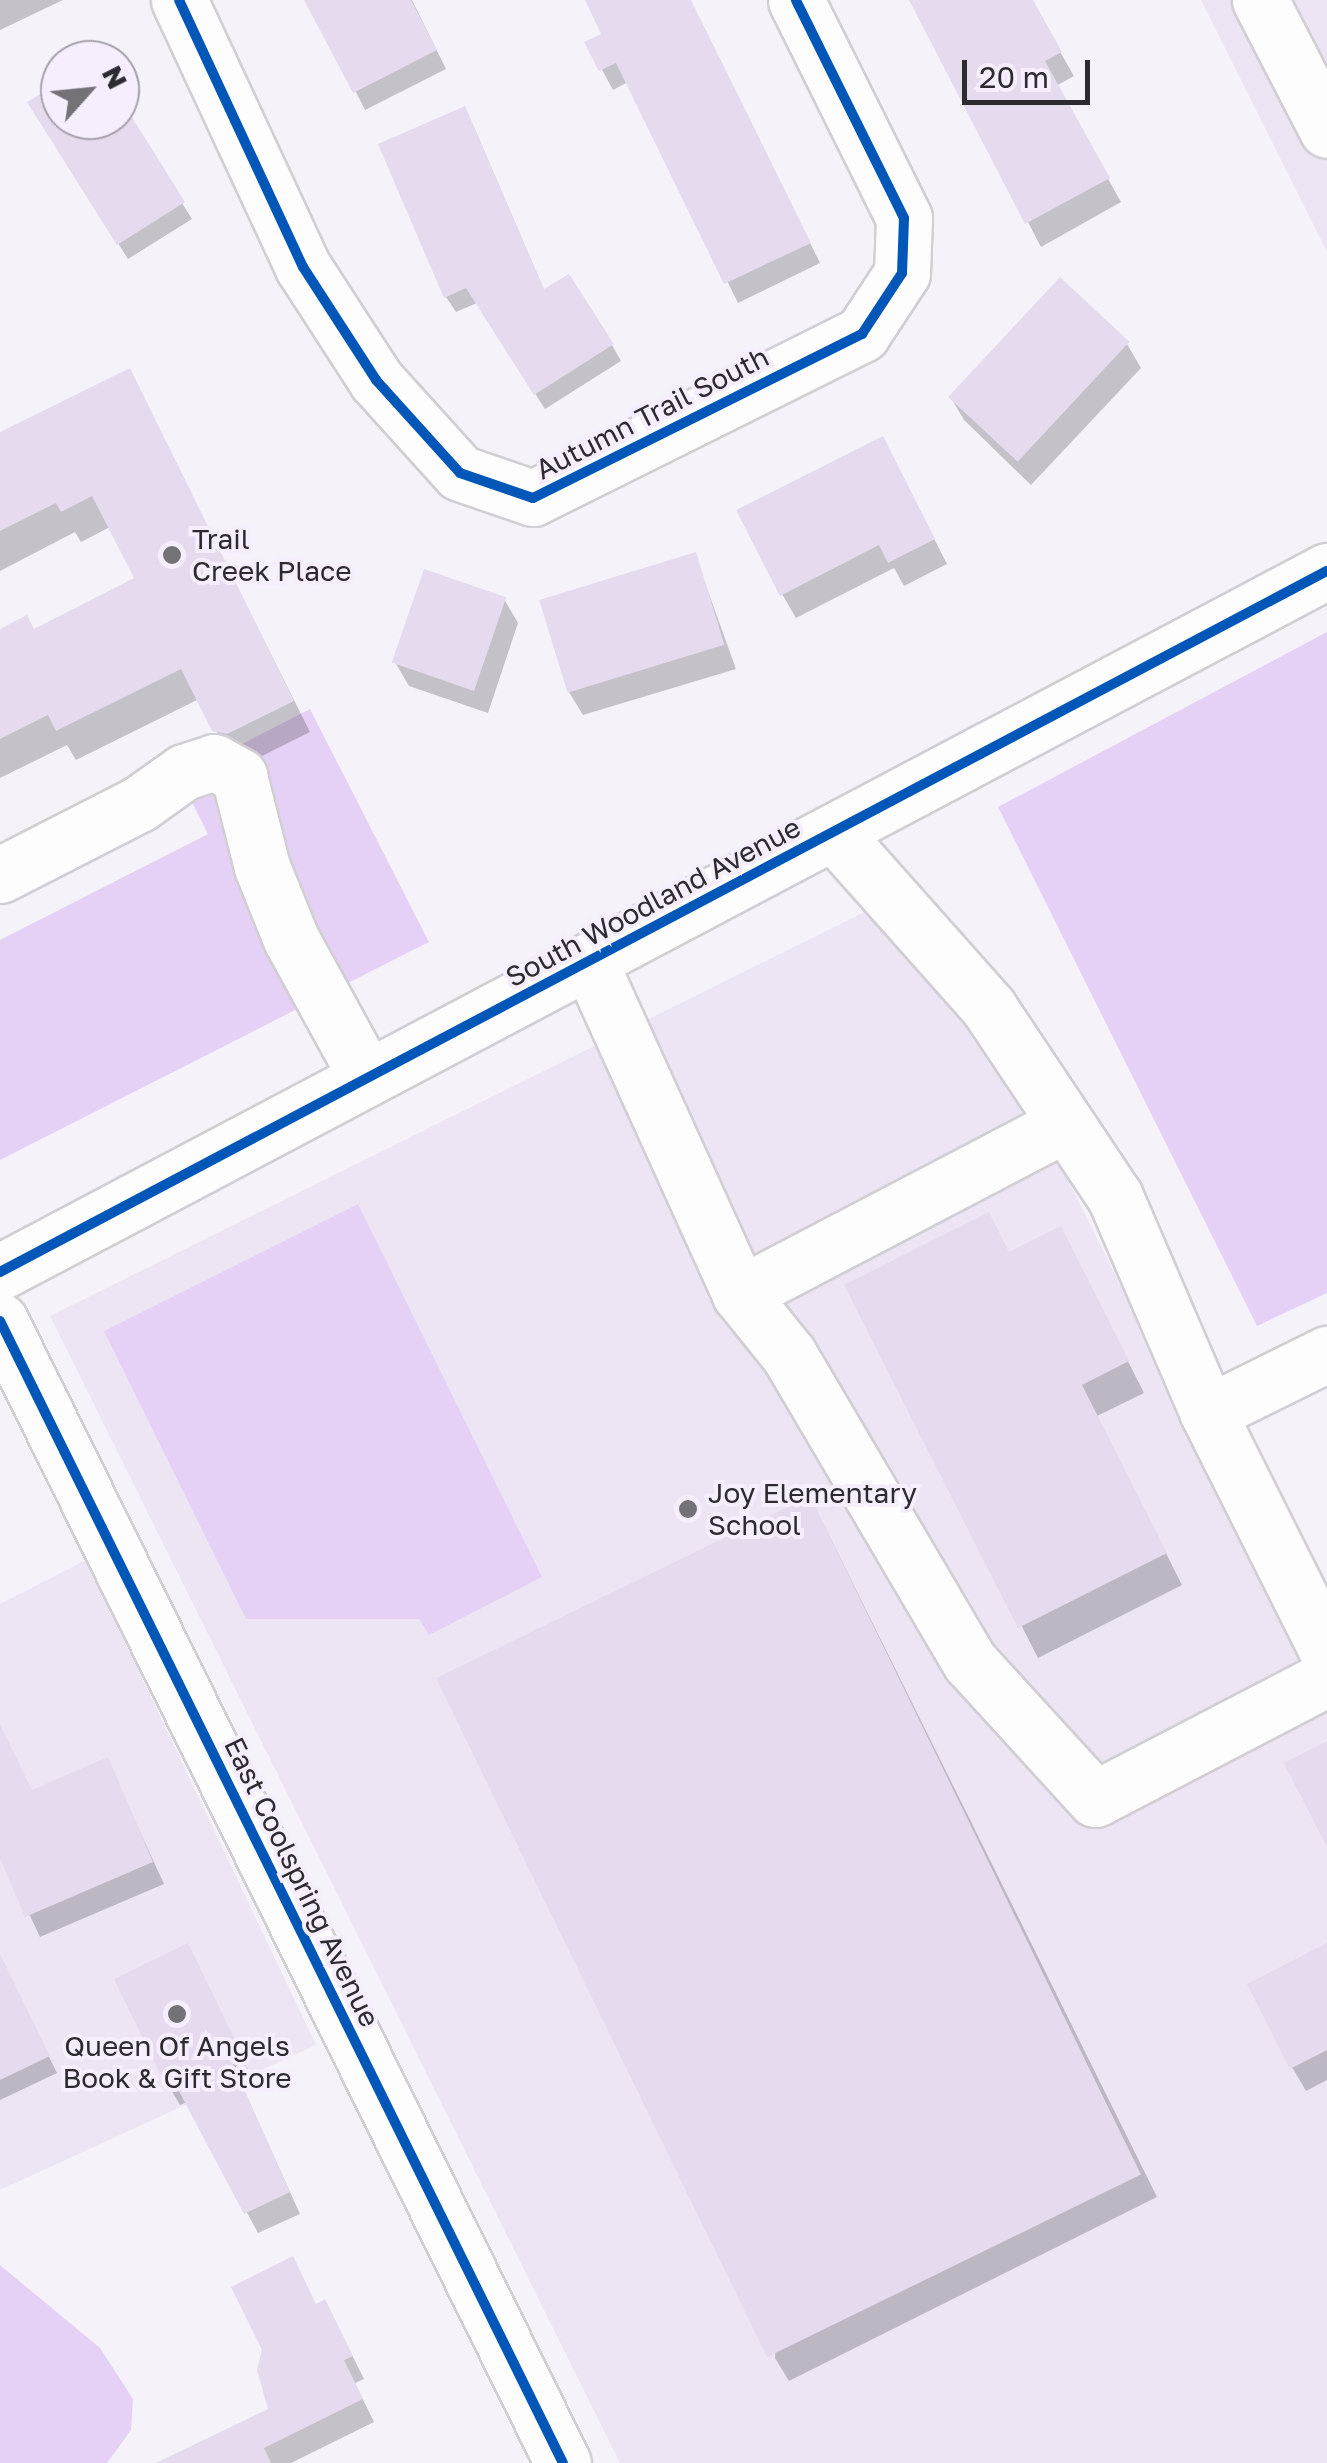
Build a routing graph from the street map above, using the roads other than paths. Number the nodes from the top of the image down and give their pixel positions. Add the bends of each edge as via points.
1 (178, 0) edge
2 (796, 0) edge
3 (1260, 0) edge
4 (1327, 129) edge
5 (1327, 571) edge
6 (834, 832) junction
7 (0, 875) edge
8 (589, 960) junction
9 (367, 1078) junction
10 (1065, 1124) junction
11 (0, 1272) edge
12 (740, 1294) junction
13 (0, 1322) edge
14 (1327, 1354) edge
15 (1208, 1412) junction
16 (1327, 1651) edge
17 (1327, 1678) edge
18 (563, 2463) edge

1 - 2 street, Autumn Trail South via 303,267 376,380 460,473 533,498 862,334 902,273 904,218
3 - 4 street
5 - 6 street, South Woodland Avenue
6 - 8 street, South Woodland Avenue
6 - 10 street via 989,1008
7 - 9 street via 139,804 184,772 214,762 238,776 262,867 291,939
8 - 9 street, South Woodland Avenue
8 - 12 street
9 - 11 street, South Woodland Avenue
10 - 12 street
10 - 15 street via 1114,1198
12 - 17 street via 789,1355 970,1662 1095,1799
13 - 18 street, East Coolspring Avenue
14 - 15 street
15 - 16 street

